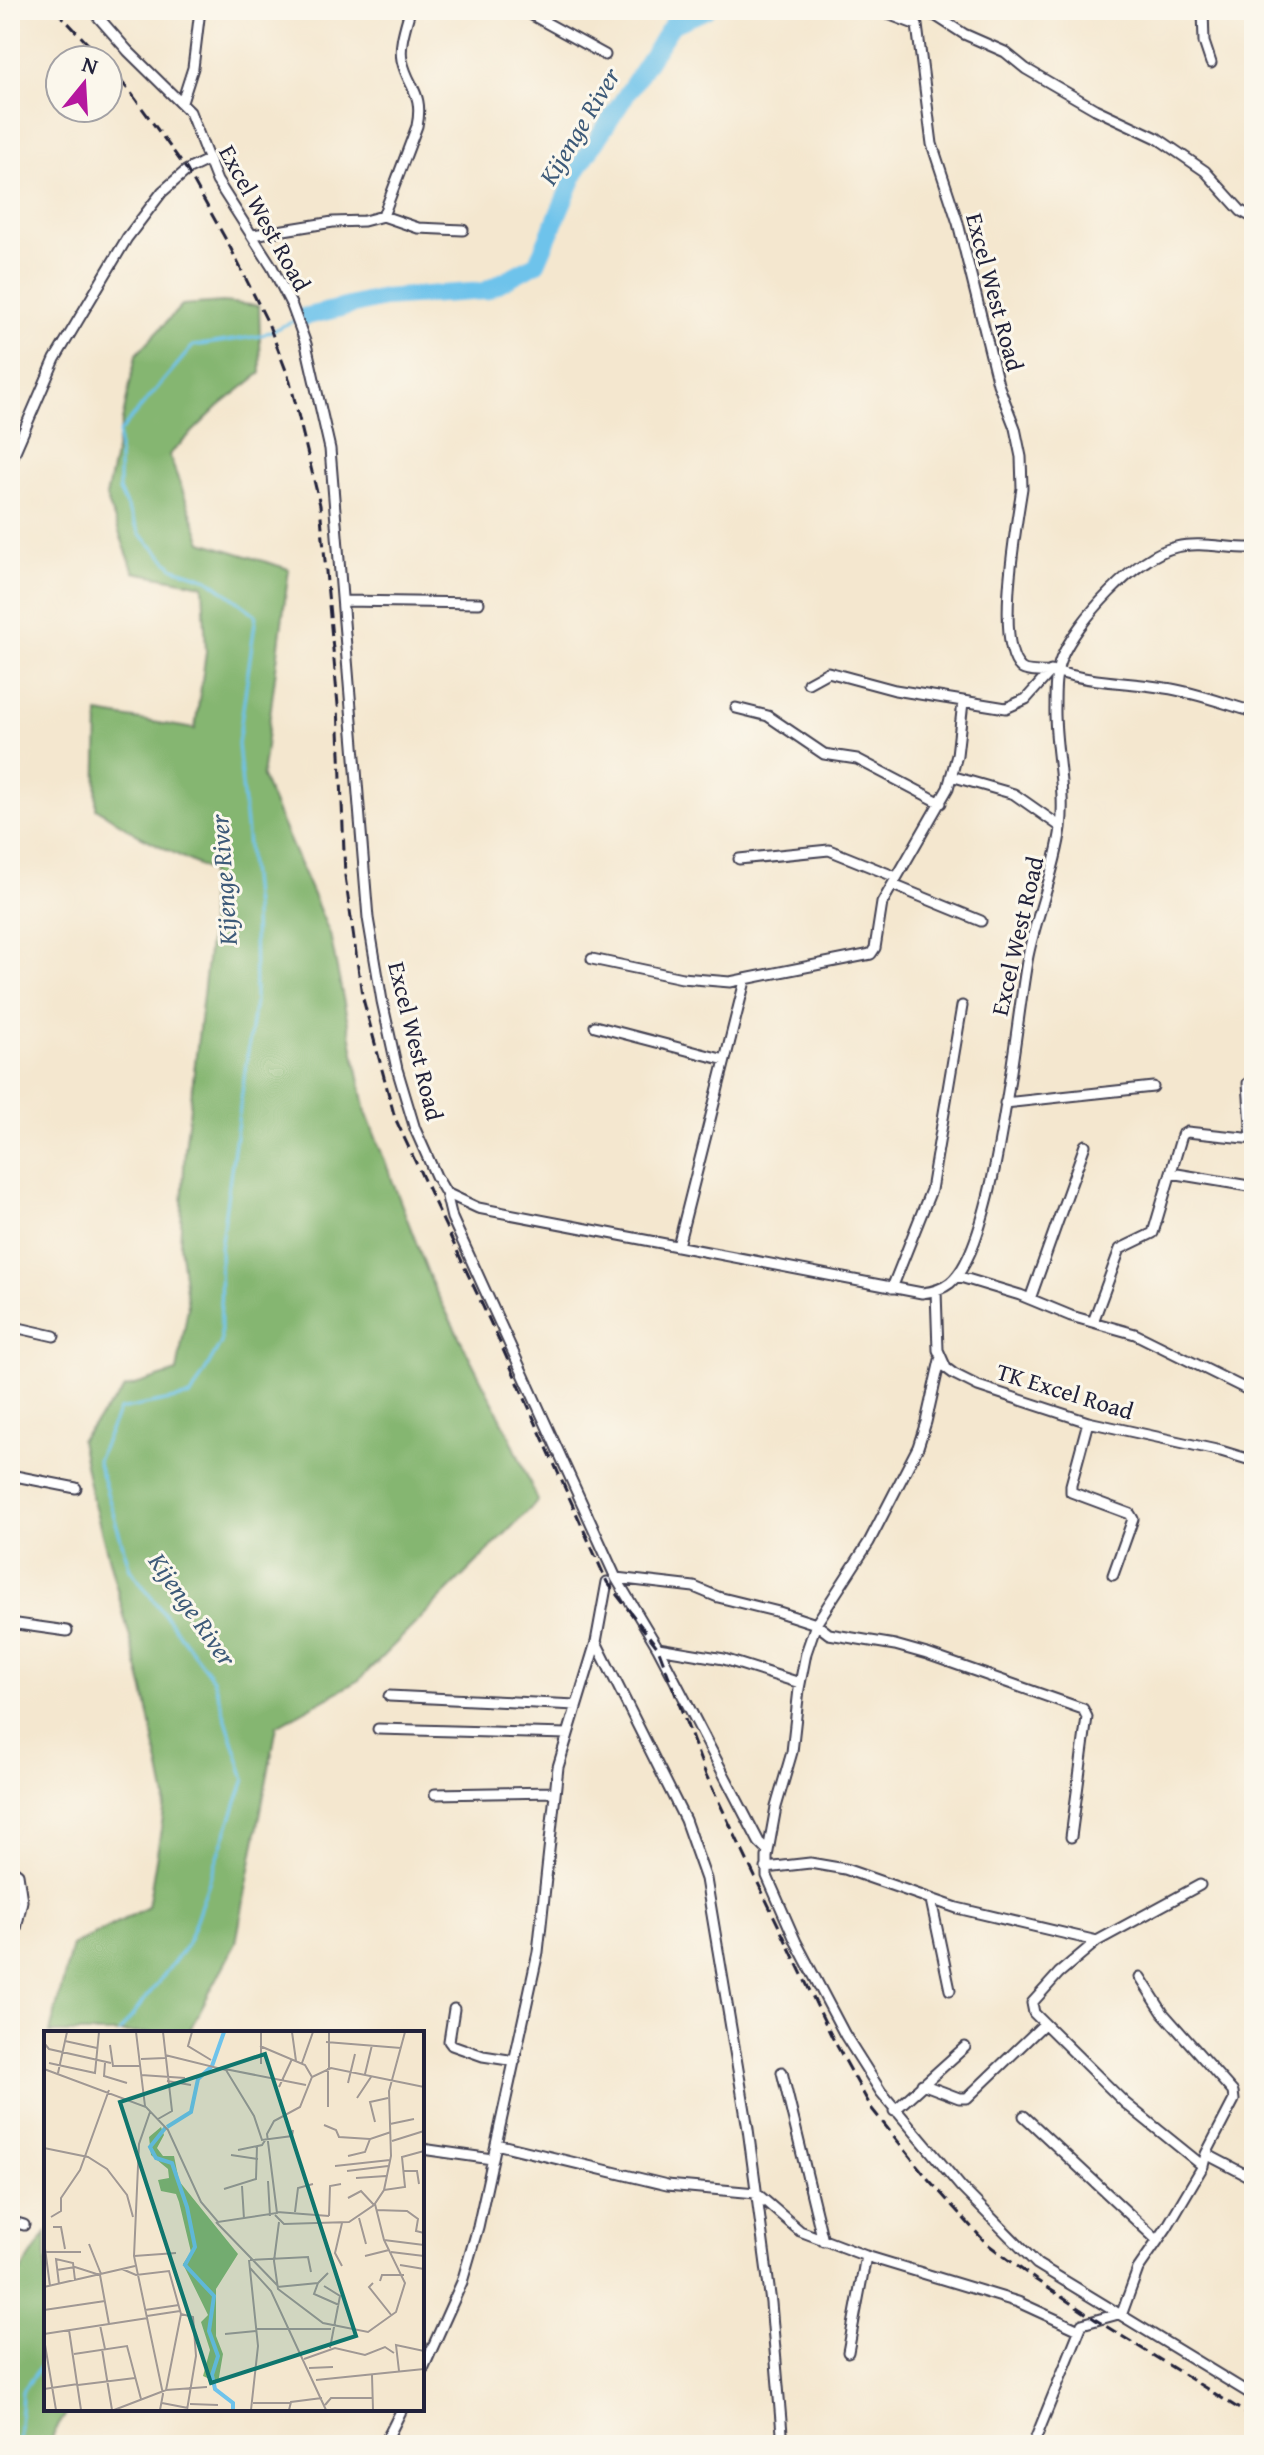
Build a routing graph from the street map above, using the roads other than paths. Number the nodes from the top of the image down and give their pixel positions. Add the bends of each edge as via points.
1 (92, 10) edge
2 (200, 10) edge
3 (410, 10) edge
4 (523, 10) edge
5 (877, 10) edge
6 (1203, 10) edge
7 (915, 11) edge
8 (916, 23) junction
9 (605, 55) dead end
10 (1211, 63) dead end
11 (182, 102) junction
12 (208, 160) junction
13 (383, 216) junction
14 (1254, 218) edge
15 (463, 230) dead end
16 (253, 235) junction
17 (10, 463) edge
18 (1254, 548) edge
19 (344, 601) junction
20 (479, 603) dead end
21 (1054, 671) junction
22 (808, 683) dead end
23 (963, 702) junction
24 (736, 708) dead end
25 (1254, 712) edge
26 (951, 776) junction
27 (941, 803) junction
28 (1061, 827) junction
29 (739, 859) dead end
30 (895, 881) junction
31 (981, 921) dead end
32 (592, 959) dead end
33 (745, 981) junction
34 (962, 1006) dead end
35 (595, 1026) dead end
36 (725, 1060) junction
37 (1248, 1083) dead end
38 (1153, 1087) dead end
39 (1005, 1103) junction
40 (1253, 1139) edge
41 (1085, 1145) dead end
42 (1171, 1173) junction
43 (1254, 1176) edge
44 (446, 1193) junction
45 (678, 1246) junction
46 (957, 1276) junction
47 (892, 1288) junction
48 (936, 1291) junction
49 (1030, 1299) junction
50 (1093, 1322) junction
51 (10, 1326) edge
52 (54, 1336) dead end
53 (940, 1360) junction
54 (1254, 1393) edge
55 (1088, 1422) junction
56 (1254, 1461) edge
57 (10, 1475) edge
58 (76, 1488) dead end
59 (1113, 1575) dead end
60 (612, 1580) junction
61 (10, 1623) edge
62 (816, 1624) junction
63 (67, 1631) dead end
64 (596, 1642) junction
65 (658, 1648) junction
66 (800, 1683) junction
67 (389, 1696) dead end
68 (576, 1705) junction
69 (378, 1729) dead end
70 (568, 1734) junction
71 (553, 1792) junction
72 (435, 1794) dead end
73 (1071, 1837) dead end
74 (768, 1851) junction
75 (10, 1868) edge
76 (766, 1868) junction
77 (1200, 1885) dead end
78 (931, 1900) junction
79 (1097, 1941) junction
80 (10, 1957) edge
81 (1140, 1977) dead end
82 (950, 1990) dead end
83 (454, 2009) dead end
84 (1044, 2024) junction
85 (965, 2047) dead end
86 (515, 2061) junction
87 (782, 2072) dead end
88 (922, 2084) junction
89 (894, 2111) junction
90 (1024, 2116) dead end
91 (496, 2144) junction
92 (424, 2149) edge
93 (1206, 2154) junction
94 (492, 2159) junction
95 (1203, 2166) junction
96 (1254, 2179) edge
97 (756, 2193) junction
98 (10, 2221) edge
99 (24, 2225) dead end
100 (1157, 2240) junction
101 (823, 2241) junction
102 (866, 2256) junction
103 (1122, 2313) junction
104 (1079, 2330) junction
105 (848, 2352) dead end
106 (424, 2367) edge
107 (1254, 2396) edge
108 (401, 2411) edge
109 (384, 2445) edge
110 (783, 2445) edge
111 (1033, 2445) edge

1 - 11 street, Excel West Road
2 - 11 street via 193,68
3 - 13 street via 402,59 420,113
4 - 9 street
5 - 8 street
6 - 10 street
7 - 8 street
7 - 14 street via 936,16 1005,52 1095,109 1165,142
8 - 21 street, Excel West Road via 932,144 1021,457 1008,594 1013,654 1023,670
11 - 12 street, Excel West Road
12 - 16 street, Excel West Road
12 - 17 street via 162,192 127,238 55,359
13 - 15 street via 418,228
13 - 16 street
16 - 19 street, Excel West Road via 292,306 306,344 330,449
18 - 21 street, Excel West Road via 1191,545 1155,555 1093,611
19 - 20 street
19 - 44 street, Excel West Road via 368,918 397,1069 415,1129
21 - 23 street via 1011,707
21 - 25 street via 1169,688
21 - 28 street, Excel West Road
22 - 23 street via 828,672
23 - 26 street
24 - 27 street via 764,714 824,754 857,759
26 - 27 street
26 - 28 street via 1014,794
27 - 30 street
28 - 39 street, Excel West Road via 1027,959
29 - 30 street via 829,850
30 - 31 street
30 - 33 street via 880,909 871,954
32 - 33 street via 687,978
33 - 36 street
34 - 47 street via 931,1190
35 - 36 street
36 - 45 street
37 - 40 street
38 - 39 street
39 - 46 street, Excel West Road via 984,1213
40 - 42 street via 1187,1132 1180,1138
41 - 49 street
42 - 43 street via 1249,1186
42 - 50 street via 1153,1233 1120,1249
44 - 45 street via 478,1208
44 - 60 street, Excel West Road via 452,1218
45 - 47 street
46 - 48 street, Excel West Road
46 - 49 street
47 - 48 street
48 - 53 street
49 - 50 street
50 - 54 street via 1135,1334
51 - 52 street
53 - 55 street, TK Excel Road via 978,1386
53 - 62 street via 918,1447 859,1559
55 - 56 street, TK Excel Road
55 - 59 street via 1070,1489 1132,1517
57 - 58 street
60 - 62 street via 694,1587
60 - 64 street
60 - 65 street, Excel West Road
61 - 63 street
62 - 66 street
62 - 73 street via 835,1635 927,1654 1083,1709 1087,1717
64 - 68 street
64 - 97 street via 685,1820 706,1879
65 - 66 street via 724,1659
65 - 74 street, Excel West Road
66 - 74 street via 792,1752
67 - 68 street
68 - 70 street
69 - 70 street
70 - 71 street
71 - 72 street
71 - 86 street via 538,1952
74 - 76 street
75 - 80 street via 18,1874 22,1901
76 - 78 street via 826,1865
76 - 89 street via 796,1942 845,2035
77 - 79 street
78 - 79 street
78 - 82 street
79 - 84 street via 1034,2000 1032,2008
81 - 93 street via 1163,2013 1234,2096
83 - 86 street via 452,2045
84 - 88 street via 967,2098
84 - 95 street via 1125,2103
85 - 88 street
86 - 91 street
87 - 101 street
88 - 89 street
89 - 103 street via 1037,2264
90 - 100 street
91 - 94 street
91 - 97 street via 667,2185
92 - 94 street
93 - 95 street
93 - 96 street
94 - 106 street via 462,2282
95 - 100 street
97 - 101 street via 788,2223
97 - 110 street
98 - 99 street
100 - 103 street via 1138,2269
101 - 102 street
102 - 104 street via 1018,2302
102 - 105 street
103 - 104 street via 1087,2322
103 - 107 street
104 - 111 street
108 - 109 street

